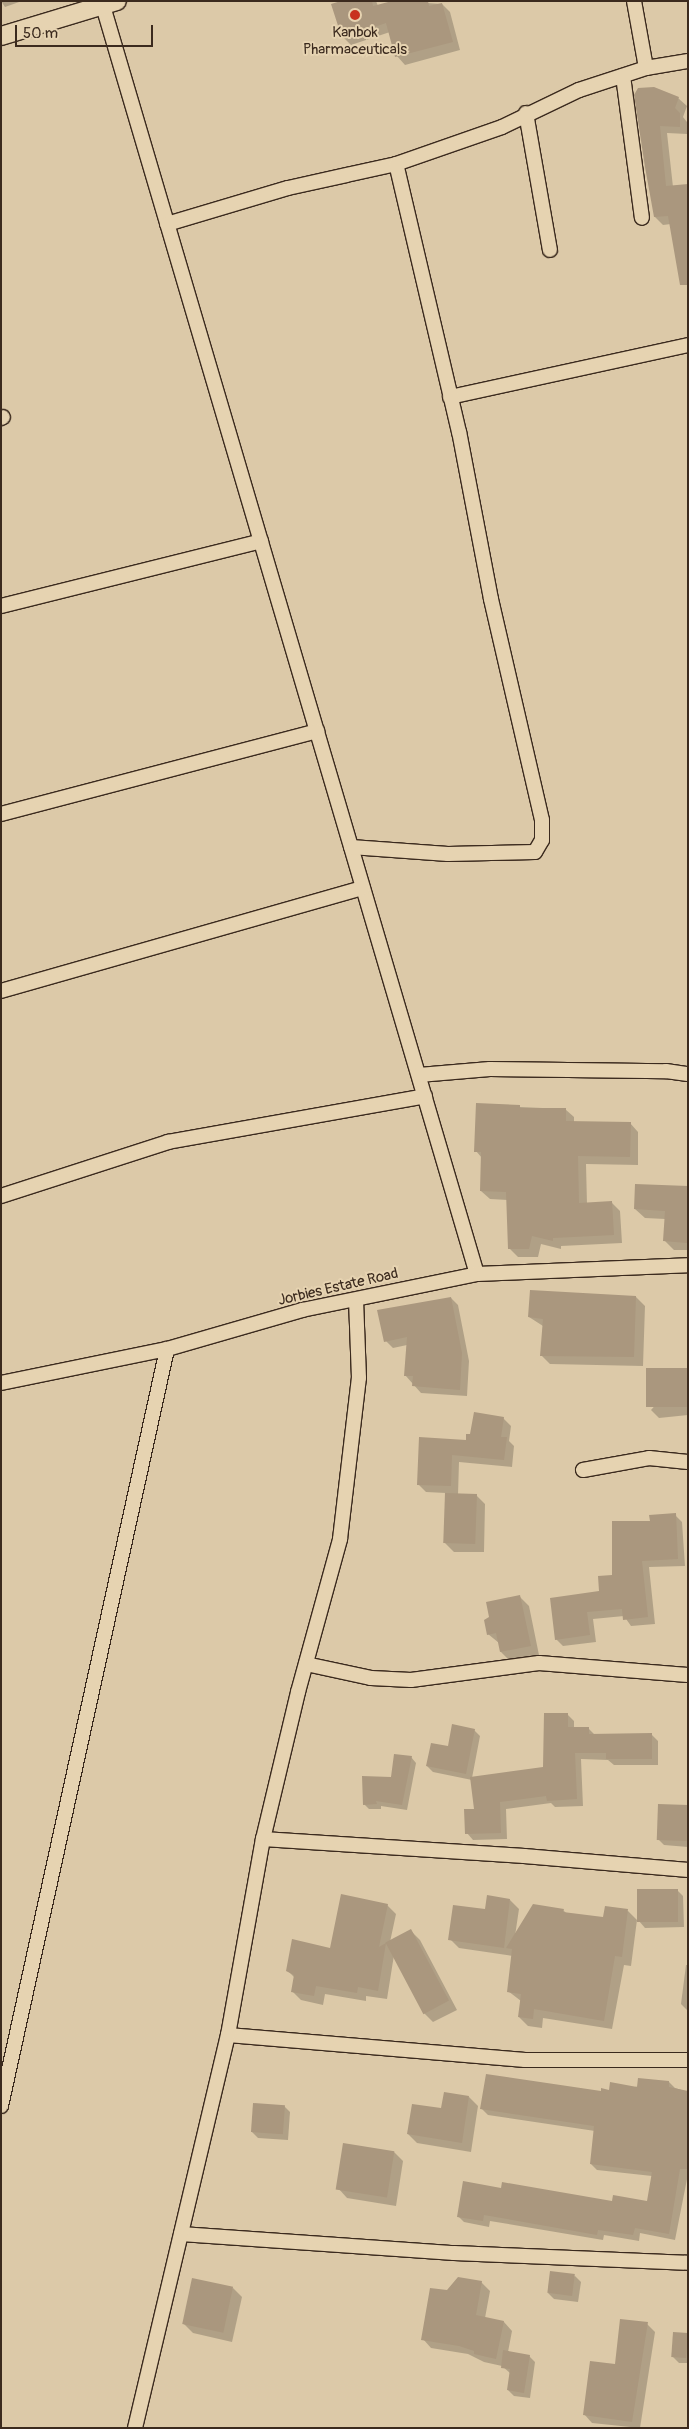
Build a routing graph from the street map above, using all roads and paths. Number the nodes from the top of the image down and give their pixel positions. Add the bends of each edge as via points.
1 (634, 1) edge
2 (110, 3) edge
3 (1, 36) edge
4 (688, 61) edge
5 (646, 68) junction
6 (623, 76) junction
7 (526, 113) junction
8 (396, 164) junction
9 (642, 218) dead end
10 (167, 224) junction
11 (550, 250) dead end
12 (688, 345) edge
13 (450, 397) junction
14 (261, 541) junction
15 (1, 606) edge
16 (317, 731) junction
17 (1, 814) edge
18 (351, 847) junction
19 (363, 888) junction
20 (1, 991) edge
21 (688, 1074) edge
22 (418, 1075) junction
23 (425, 1096) junction
24 (1, 1196) edge
25 (688, 1265) edge
26 (477, 1274) junction
27 (356, 1300) junction
28 (167, 1349) junction
29 (1, 1383) edge
30 (688, 1462) edge
31 (583, 1470) dead end
32 (306, 1664) junction
33 (688, 1675) edge
34 (263, 1839) junction
35 (688, 1870) edge
36 (228, 2035) junction
37 (688, 2060) edge
38 (1, 2106) edge
39 (181, 2234) junction
40 (688, 2262) edge
41 (135, 2428) edge

1 - 5 street
2 - 3 street
2 - 10 street
4 - 5 street
5 - 6 street
6 - 7 street via 579,90
6 - 9 street
7 - 8 street via 502,127
7 - 11 street
8 - 10 street via 288,188
8 - 13 street
10 - 14 street
12 - 13 street
13 - 18 street via 542,820 542,840 534,852 448,854
14 - 15 street
14 - 16 street
16 - 17 street
16 - 18 street
18 - 19 street
19 - 20 street
19 - 22 street
21 - 22 street via 666,1070 490,1069
22 - 23 street
23 - 24 street via 168,1142
23 - 26 street
25 - 26 street, Jorbies Estate Road
26 - 27 street, Jorbies Estate Road
27 - 28 street, Jorbies Estate Road via 302,1310
27 - 32 street via 359,1378 346,1499 340,1539
28 - 29 street, Jorbies Estate Road
28 - 38 street
30 - 31 street via 649,1458
32 - 33 street via 371,1678 411,1680 539,1664
32 - 34 street
34 - 35 street
34 - 36 street
36 - 37 street via 525,2060
36 - 39 street
39 - 40 street via 454,2253
39 - 41 street

